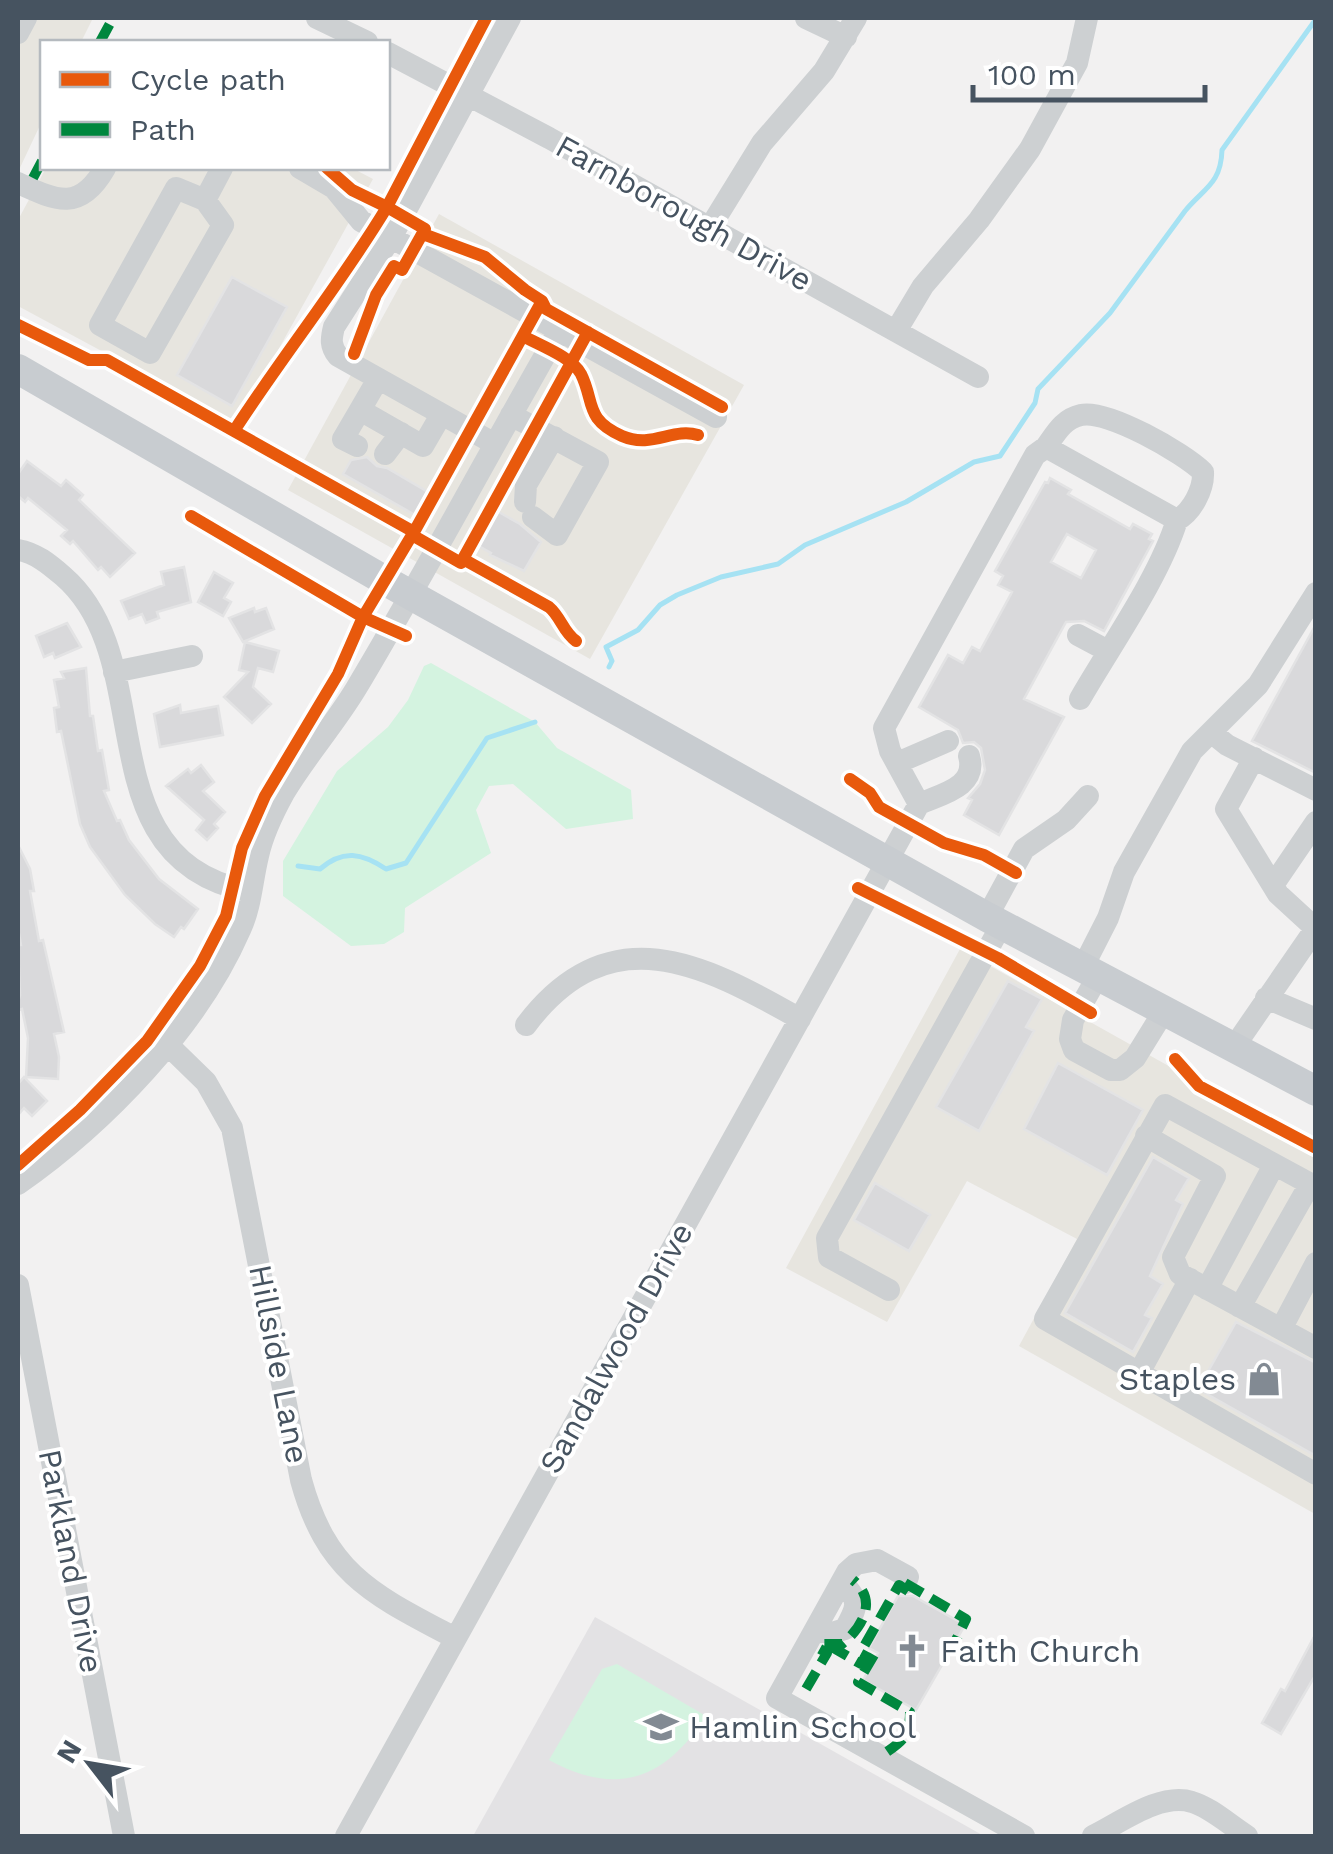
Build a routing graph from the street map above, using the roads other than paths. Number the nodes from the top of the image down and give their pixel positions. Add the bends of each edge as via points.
1 (26, 18) edge
2 (317, 18) edge
3 (510, 18) edge
4 (806, 18) edge
5 (1087, 18) edge
6 (851, 27) edge
7 (18, 33) edge
8 (363, 40) edge
9 (390, 54) edge
10 (470, 95) junction
11 (104, 170) edge
12 (221, 170) edge
13 (303, 170) edge
14 (18, 183) edge
15 (205, 200) junction
16 (709, 229) junction
17 (392, 236) junction
18 (559, 330) junction
19 (896, 331) junction
20 (18, 369) edge
21 (978, 378) dead end
22 (378, 379) junction
23 (360, 410) junction
24 (441, 415) junction
25 (511, 415) junction
26 (716, 417) dead end
27 (400, 433) junction
28 (554, 437) junction
29 (494, 444) junction
30 (357, 446) dead end
31 (1046, 447) junction
32 (385, 454) dead end
33 (1177, 520) junction
34 (18, 550) edge
35 (1316, 593) edge
36 (412, 595) junction
37 (1078, 635) dead end
38 (1108, 651) junction
39 (192, 656) dead end
40 (114, 672) junction
41 (1080, 699) dead end
42 (1211, 732) junction
43 (948, 741) dead end
44 (969, 756) dead end
45 (1254, 758) junction
46 (897, 763) junction
47 (1316, 790) edge
48 (1088, 796) dead end
49 (919, 804) junction
50 (1316, 822) edge
51 (888, 860) junction
52 (1273, 885) junction
53 (250, 892) junction
54 (994, 920) junction
55 (1315, 928) edge
56 (1090, 971) junction
57 (1266, 998) junction
58 (1164, 1011) junction
59 (800, 1019) junction
60 (1316, 1019) edge
61 (526, 1025) dead end
62 (167, 1044) junction
63 (1234, 1047) junction
64 (1316, 1091) edge
65 (1146, 1136) junction
66 (1234, 1143) junction
67 (1274, 1164) junction
68 (1215, 1176) junction
69 (18, 1184) edge
70 (1313, 1186) edge
71 (1316, 1263) edge
72 (1198, 1284) junction
73 (18, 1285) edge
74 (889, 1290) dead end
75 (1240, 1307) junction
76 (1281, 1329) junction
77 (1316, 1348) edge
78 (1139, 1373) junction
79 (1316, 1474) edge
80 (906, 1582) dead end
81 (455, 1638) junction
82 (124, 1836) edge
83 (346, 1836) edge
84 (1024, 1836) edge
85 (1093, 1836) edge
86 (1247, 1836) edge

1 - 7 street
2 - 8 street
3 - 10 street
4 - 6 street
5 - 19 street via 1077,62 1030,148 922,286
6 - 16 street via 824,71 762,143
9 - 10 street, Farnborough Drive
10 - 16 street, Farnborough Drive
10 - 17 street
11 - 14 street via 80,197 55,200
12 - 15 street
13 - 17 street via 334,188 361,221
15 - 15 street via 176,188 100,325 150,354 223,225
16 - 19 street, Farnborough Drive
17 - 18 street
17 - 22 street via 331,340 338,356
18 - 25 street
18 - 26 street
19 - 21 street, Farnborough Drive
20 - 36 main road
22 - 23 street
22 - 24 street
23 - 27 street
23 - 30 street via 343,438
24 - 27 street via 424,446
24 - 29 street
25 - 28 street
25 - 29 street
27 - 32 street
28 - 28 street via 598,462 556,535 529,510 526,486
29 - 36 street
31 - 33 street
31 - 33 street via 1064,422 1080,415 1104,415 1135,429 1203,472 1194,501
31 - 46 street via 1035,455 884,728
33 - 38 street
34 - 40 street via 38,556 80,593 103,630
35 - 42 street via 1258,684
36 - 51 main road
36 - 53 street via 281,799 262,838
37 - 38 street
38 - 41 street
39 - 40 street
40 - 53 street via 133,774 157,828 199,872
42 - 45 street
42 - 56 street via 1192,750 1124,872
43 - 46 street
44 - 49 street via 970,774 962,785
45 - 47 street
45 - 52 street via 1226,809
46 - 49 street
48 - 54 street via 1024,849
49 - 51 street, Sandalwood Drive
50 - 52 street
51 - 54 main road
51 - 59 street, Sandalwood Drive
52 - 55 street
53 - 62 street via 230,952
54 - 56 main road
54 - 74 street via 827,1238 830,1257
55 - 57 street
56 - 58 main road
56 - 58 street via 1073,1020 1074,1050 1120,1070
57 - 60 street
57 - 63 street
58 - 63 main road
59 - 61 street via 722,975 650,960 575,977
59 - 81 street, Sandalwood Drive
62 - 69 street via 87,1128
62 - 81 street, Hillside Lane via 212,1090 235,1139 313,1520 364,1586
63 - 64 main road
65 - 66 street via 1165,1105
65 - 68 street
65 - 78 street via 1045,1319
66 - 67 street
66 - 68 street
67 - 70 street
67 - 72 street
68 - 72 street via 1173,1256 1180,1274
70 - 75 street
71 - 76 street
72 - 75 street
72 - 78 street
73 - 82 street, Parkland Drive
75 - 76 street
76 - 77 street
78 - 79 street
80 - 84 street via 908,1577 877,1560 856,1564 777,1698
81 - 83 street, Sandalwood Drive
85 - 86 street via 1174,1800 1192,1802

